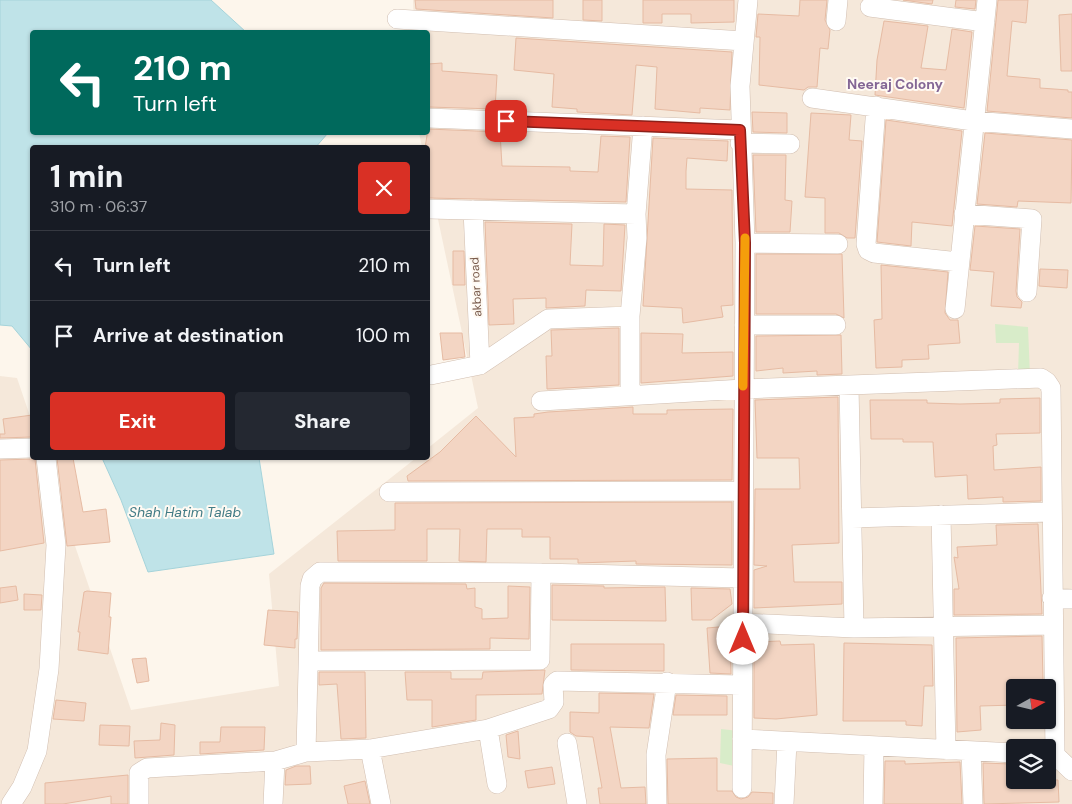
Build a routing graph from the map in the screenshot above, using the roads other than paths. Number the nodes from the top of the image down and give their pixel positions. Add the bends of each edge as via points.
1 (748, 0) edge
2 (838, 0) edge
3 (987, 0) edge
4 (870, 7) dead end
5 (397, 19) dead end
6 (836, 21) dead end
7 (984, 22) junction
8 (744, 41) junction
9 (812, 98) dead end
10 (876, 106) junction
11 (430, 118) edge
12 (973, 121) junction
13 (644, 126) junction
14 (1072, 129) edge
15 (740, 137) junction
16 (790, 144) dead end
17 (430, 209) edge
18 (473, 210) junction
19 (636, 214) junction
20 (964, 214) junction
21 (745, 243) junction
22 (838, 244) dead end
23 (959, 262) junction
24 (1027, 292) dead end
25 (954, 308) dead end
26 (630, 316) junction
27 (744, 325) junction
28 (836, 325) dead end
29 (480, 365) junction
30 (431, 375) dead end
31 (849, 386) junction
32 (743, 389) junction
33 (630, 396) junction
34 (541, 401) dead end
35 (30, 448) edge
36 (0, 449) edge
37 (46, 460) edge
38 (743, 490) junction
39 (389, 492) dead end
40 (1051, 512) junction
41 (941, 515) junction
42 (852, 518) junction
43 (541, 573) junction
44 (742, 578) junction
45 (1052, 598) junction
46 (1072, 599) edge
47 (743, 623) junction
48 (1052, 625) junction
49 (942, 626) junction
50 (854, 628) junction
51 (309, 661) junction
52 (667, 682) junction
53 (741, 685) junction
54 (488, 729) junction
55 (742, 739) junction
56 (1051, 739) edge
57 (787, 742) junction
58 (567, 743) dead end
59 (874, 746) junction
60 (370, 748) junction
61 (946, 750) junction
62 (971, 751) junction
63 (306, 752) junction
64 (1006, 753) edge
65 (1056, 759) edge
66 (274, 761) junction
67 (1072, 771) edge
68 (497, 784) dead end
69 (742, 788) dead end
70 (11, 804) edge
71 (139, 804) edge
72 (273, 804) edge
73 (381, 804) edge
74 (577, 804) edge
75 (657, 804) edge
76 (784, 804) edge
77 (873, 804) edge
78 (973, 804) edge

1 - 8 street
2 - 6 street
3 - 7 street
4 - 7 street
5 - 8 street
7 - 12 street
8 - 15 street
9 - 10 street
10 - 12 street
10 - 23 street via 868,250
11 - 13 street
12 - 14 street
12 - 20 street
13 - 15 street
13 - 19 street
15 - 16 street
15 - 21 street
17 - 18 street
18 - 19 street
18 - 29 street, akbar road
19 - 26 street
20 - 23 street
20 - 24 street via 1032,219
21 - 22 street
21 - 27 street
23 - 25 street
26 - 29 street via 548,319
26 - 33 street
27 - 28 street
27 - 32 street
29 - 30 street
31 - 32 street
31 - 40 street via 1041,378 1048,382 1051,388
31 - 42 street
32 - 33 street
32 - 38 street
33 - 34 street
35 - 36 street
37 - 70 street via 56,545 49,669 37,751
38 - 39 street
38 - 44 street
40 - 41 street
40 - 45 street
41 - 42 street
41 - 49 street
42 - 50 street
43 - 44 street
43 - 51 street via 320,572 310,586
43 - 51 street via 540,660
44 - 47 street
45 - 46 street
45 - 48 street
47 - 50 street
47 - 53 street
48 - 49 street
48 - 56 street
49 - 50 street
49 - 61 street
51 - 63 street
52 - 53 street
52 - 54 street via 557,681 553,686 554,702 549,709
52 - 75 street via 656,754
53 - 55 street
54 - 60 street
54 - 68 street
55 - 57 street
55 - 69 street
57 - 59 street
57 - 76 street
58 - 74 street
59 - 61 street
59 - 77 street
60 - 63 street
60 - 73 street
61 - 62 street
62 - 64 street
62 - 78 street
63 - 66 street
65 - 67 street
66 - 71 street via 147,768 139,773
66 - 72 street

